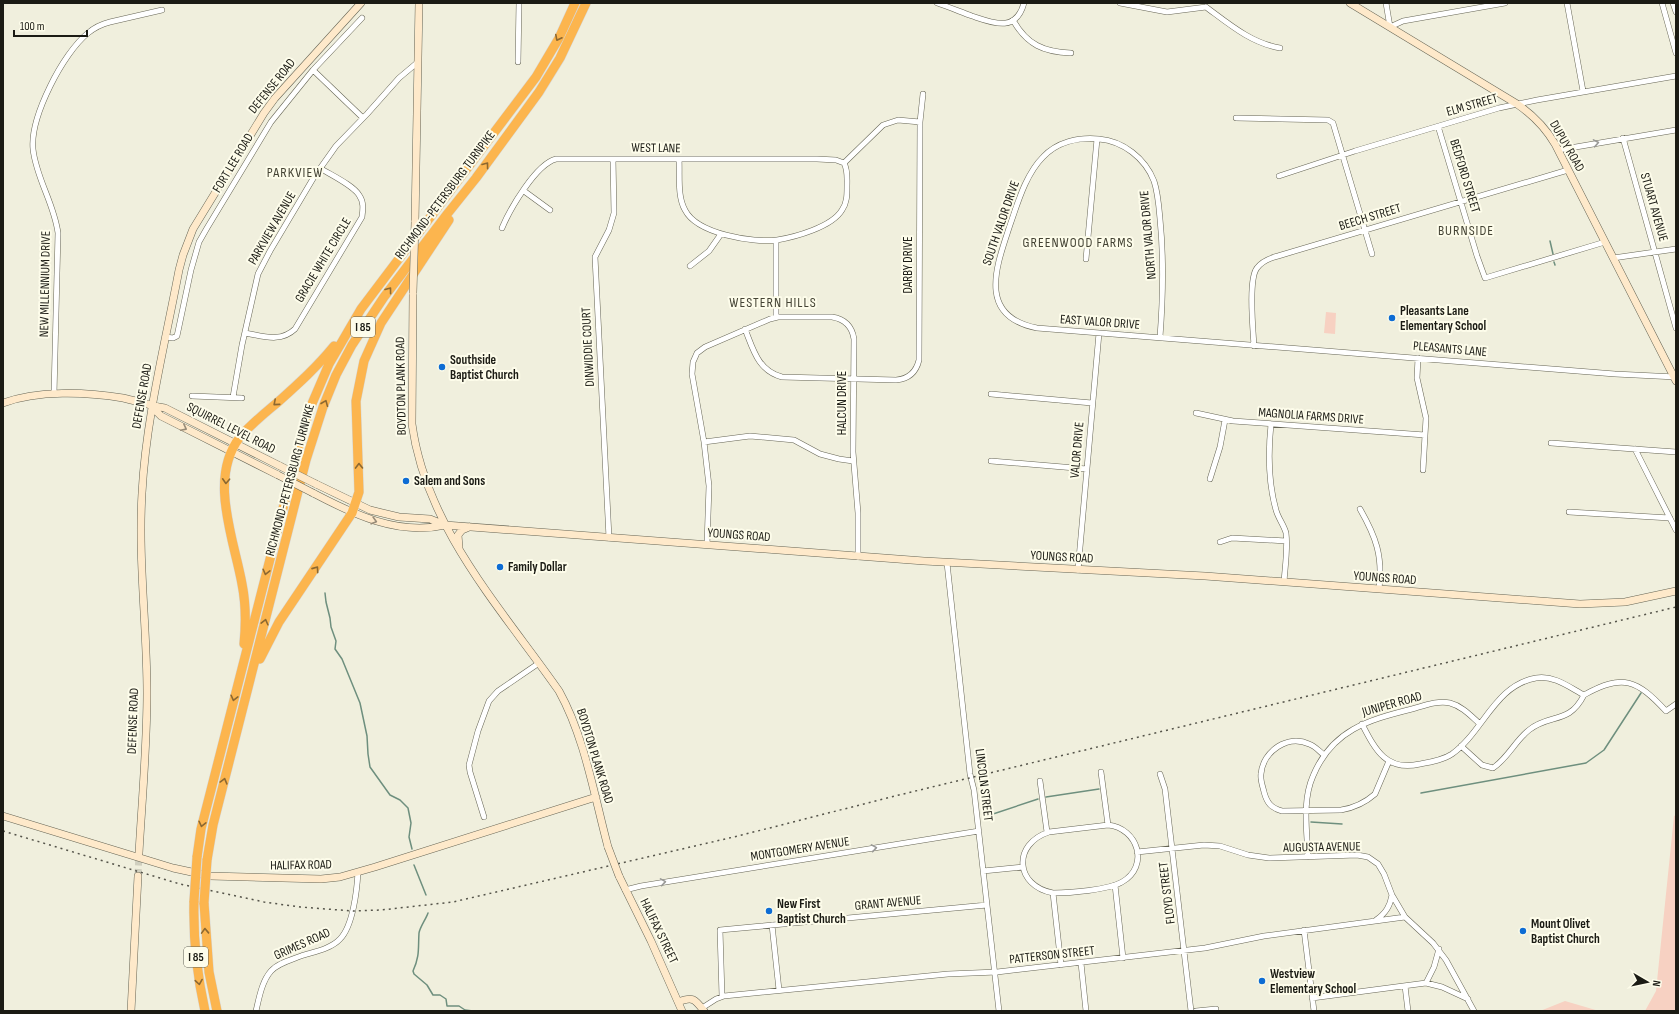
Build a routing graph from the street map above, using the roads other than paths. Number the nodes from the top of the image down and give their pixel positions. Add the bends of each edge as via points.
1 (361, 3) edge
2 (419, 3) edge
3 (519, 3) edge
4 (575, 3) edge
5 (586, 3) edge
6 (937, 3) edge
7 (1024, 3) edge
8 (1120, 3) edge
9 (1350, 3) edge
10 (1386, 3) edge
11 (1505, 3) edge
12 (1567, 3) edge
13 (1662, 3) edge
14 (1673, 3) edge
15 (1206, 5) edge
16 (162, 10) dead end
17 (1676, 12) edge
18 (362, 18) dead end
19 (1013, 20) junction
20 (1390, 27) junction
21 (1280, 48) dead end
22 (1071, 53) dead end
23 (1676, 53) edge
24 (418, 62) junction
25 (518, 62) dead end
26 (313, 70) junction
27 (1676, 76) edge
28 (1583, 92) junction
29 (923, 94) dead end
30 (1517, 104) junction
31 (363, 118) junction
32 (1236, 118) dead end
33 (920, 122) junction
34 (1438, 126) junction
35 (1676, 130) edge
36 (1623, 138) junction
37 (1097, 139) junction
38 (1558, 150) junction
39 (1343, 155) junction
40 (613, 159) junction
41 (679, 159) junction
42 (844, 163) junction
43 (320, 168) junction
44 (1568, 170) junction
45 (1279, 176) dead end
46 (476, 178) junction
47 (524, 191) junction
48 (1461, 202) junction
49 (550, 210) dead end
50 (502, 228) dead end
51 (1365, 230) junction
52 (722, 234) junction
53 (776, 240) junction
54 (1605, 242) junction
55 (1676, 249) edge
56 (1655, 252) junction
57 (1372, 254) dead end
58 (1613, 258) junction
59 (1086, 259) dead end
60 (690, 266) dead end
61 (996, 288) joint
62 (776, 317) junction
63 (351, 325) junction
64 (1676, 328) edge
65 (745, 329) junction
66 (245, 332) junction
67 (1099, 333) junction
68 (166, 337) junction
69 (1160, 338) junction
70 (1224, 343) joint
71 (1254, 346) junction
72 (1418, 358) junction
73 (1675, 378) edge
74 (854, 380) junction
75 (54, 394) junction
76 (991, 394) dead end
77 (192, 396) dead end
78 (233, 397) junction
79 (242, 398) dead end
80 (3, 403) edge
81 (1092, 403) junction
82 (152, 406) junction
83 (1196, 413) dead end
84 (1225, 420) junction
85 (1271, 424) junction
86 (1425, 435) junction
87 (704, 442) junction
88 (1551, 443) dead end
89 (233, 448) junction
90 (1635, 449) junction
91 (1676, 452) edge
92 (853, 461) junction
93 (991, 461) dead end
94 (1087, 469) junction
95 (1423, 470) dead end
96 (1210, 479) dead end
97 (354, 509) junction
98 (1360, 509) dead end
99 (1569, 512) dead end
100 (1670, 518) junction
101 (445, 525) junction
102 (469, 527) junction
103 (1676, 530) edge
104 (609, 538) junction
105 (1286, 541) junction
106 (1220, 542) dead end
107 (707, 545) junction
108 (459, 550) junction
109 (858, 557) junction
110 (947, 563) junction
111 (1078, 570) junction
112 (1284, 582) junction
113 (1379, 589) junction
114 (1676, 591) edge
115 (539, 663) junction
116 (241, 669) junction
117 (1584, 695) junction
118 (246, 701) junction
119 (1676, 704) edge
120 (1362, 724) junction
121 (1480, 724) junction
122 (1461, 746) junction
123 (1324, 755) junction
124 (1389, 761) junction
125 (1101, 772) dead end
126 (1160, 774) dead end
127 (1040, 781) dead end
128 (596, 797) junction
129 (1306, 810) junction
130 (3, 816) edge
131 (484, 817) dead end
132 (1108, 825) junction
133 (978, 830) junction
134 (1046, 832) junction
135 (1172, 848) junction
136 (1137, 852) junction
137 (139, 853) tunnel mouth
138 (1308, 857) junction
139 (614, 862) joint
140 (1023, 867) junction
141 (983, 871) junction
142 (358, 872) junction
143 (138, 876) tunnel mouth
144 (1115, 885) junction
145 (625, 890) junction
146 (1053, 892) junction
147 (1392, 895) junction
148 (987, 905) junction
149 (1405, 917) junction
150 (1374, 921) junction
151 (772, 925) junction
152 (1304, 930) junction
153 (1439, 950) junction
154 (1184, 951) junction
155 (1123, 958) junction
156 (1081, 962) junction
157 (1061, 965) junction
158 (994, 972) junction
159 (1426, 983) junction
160 (1405, 986) junction
161 (780, 990) junction
162 (722, 996) junction
163 (1312, 998) junction
164 (1468, 999) junction
165 (678, 1002) junction
166 (1216, 1009) dead end
167 (703, 1010) edge
168 (131, 1011) edge
169 (205, 1011) edge
170 (216, 1011) edge
171 (256, 1011) edge
172 (682, 1011) edge
173 (999, 1011) edge
174 (1086, 1011) edge
175 (1191, 1011) edge
176 (1196, 1011) edge
177 (1314, 1011) edge
178 (1408, 1011) edge
179 (1474, 1011) edge

1 - 68 street, DEFENSE ROAD via 264,112 193,229 183,255
2 - 24 street, BOYDTON PLANK ROAD
3 - 25 street
4 -> 63 highway, RICHMOND-PETERSBURG TURNPIKE / I 85 via 549,55 522,97
46 -> 5 highway, RICHMOND-PETERSBURG TURNPIKE / I 85 via 547,79 569,42
6 - 19 street via 993,23 1004,24
7 - 19 street via 1022,10
8 - 15 street via 1167,12
9 - 20 street, DUPUY ROAD
10 - 20 street
11 - 20 street via 1403,21
12 - 28 street
13 - 23 street
14 - 17 street
15 - 21 street via 1249,37 1262,44
16 - 75 street, NEW MILLENNIUM DRIVE via 110,22 87,33 65,60 36,122 33,138 35,157 58,233
18 - 26 street, FORT LEE ROAD
19 - 22 street via 1036,46
20 - 30 street, DUPUY ROAD
24 - 31 street, PARKVIEW AVENUE via 399,78
24 - 101 street, BOYDTON PLANK ROAD, bridge via 412,411 414,442 427,486
26 - 31 street
26 - 68 street, FORT LEE ROAD via 270,122 207,228 191,270 177,336
27 - 28 street, ELM STREET
28 - 30 street, ELM STREET
29 - 33 street, DARBY DRIVE
30 - 34 street, ELM STREET
30 - 38 street, DUPUY ROAD via 1537,119
31 - 43 street, PARKVIEW AVENUE via 336,146
32 - 39 street via 1328,120 1333,123
33 - 42 street via 898,120 883,125
33 - 74 street, DARBY DRIVE via 918,365 910,376 901,380
34 - 39 street, ELM STREET
34 - 48 street, BEDFORD STREET
35 - 36 street
38 -> 36 street
36 - 56 street, STUART AVENUE
37 - 59 street
37 - 61 street, SOUTH VALOR DRIVE via 1075,140 1060,145 1035,166 1027,180 1004,243 996,272
37 - 69 street, NORTH VALOR DRIVE via 1114,142 1127,148 1144,165 1154,180 1159,205 1163,260
38 - 44 street, DUPUY ROAD
39 - 45 street, ELM STREET
39 - 51 street
40 - 41 street, WEST LANE
40 - 47 street, WEST LANE via 551,160 534,175
40 - 104 street, DINWIDDIE COURT via 614,213 609,230 595,257
41 - 42 street, WEST LANE via 830,160
41 - 52 street via 680,192 685,211 700,224
42 - 53 street via 847,170 846,199 840,214 830,222 804,233
43 - 66 street, PARKVIEW AVENUE via 261,268
43 - 66 street, GRACIE WHITE CIRCLE via 359,194 363,205 362,216 289,335 274,338
44 - 48 street, BEECH STREET
44 - 54 street, DUPUY ROAD
97 -> 46 highway via 359,485 356,401 364,361 381,323
118 -> 46 highway, RICHMOND-PETERSBURG TURNPIKE / I 85 via 306,460 330,389 346,355 364,326
47 - 49 street
47 - 50 street, WEST LANE
48 - 51 street, BEECH STREET
48 - 54 street, BEDFORD STREET via 1484,278
51 - 57 street
51 - 71 street, BEECH STREET via 1278,256 1257,267 1252,282
52 - 53 street
52 - 60 street via 709,251
53 - 62 street
54 - 58 street, DUPUY ROAD
55 - 56 street
56 - 58 street
56 - 64 street, STUART AVENUE
58 - 73 street, DUPUY ROAD
61 - 67 street, EAST VALOR DRIVE via 1005,311 1022,324 1037,328
62 - 65 street, HALCUN DRIVE
62 - 74 street, HALCUN DRIVE via 832,317 845,322 853,333
63 -> 89 highway via 313,370 260,417
63 -> 116 highway, RICHMOND-PETERSBURG TURNPIKE / I 85 via 329,364 303,430
65 - 74 street, DARBY DRIVE via 757,359 769,373 782,377
65 - 87 street, HALCUN DRIVE via 705,347 697,353 692,362
66 - 78 street, PARKVIEW AVENUE
67 - 69 street, EAST VALOR DRIVE
67 - 81 street, VALOR DRIVE
68 - 82 street, DEFENSE ROAD
69 - 70 street, EAST VALOR DRIVE
70 - 71 street, PLEASANTS LANE
71 - 72 street, PLEASANTS LANE
72 - 73 street, PLEASANTS LANE
72 - 86 street via 1417,378 1426,418
74 - 92 street, HALCUN DRIVE
75 - 80 street, SQUIRREL LEVEL ROAD via 23,397
75 - 82 street, SQUIRREL LEVEL ROAD via 105,396
76 - 81 street
77 - 78 street
78 - 79 street
81 - 94 street, VALOR DRIVE
82 - 89 street, SQUIRREL LEVEL ROAD via 165,408
82 - 137 street, DEFENSE ROAD via 145,452 141,520 147,693
83 - 84 street, MAGNOLIA FARMS DRIVE
84 - 85 street, MAGNOLIA FARMS DRIVE
84 - 96 street
85 - 86 street, MAGNOLIA FARMS DRIVE
85 - 105 street via 1270,472 1276,510 1284,526
86 - 95 street
87 - 92 street via 746,436 794,440 820,454
87 - 107 street, HALCUN DRIVE via 710,496
88 - 90 street
89 - 97 street, SQUIRREL LEVEL ROAD, bridge via 313,493
89 - 97 street, SQUIRREL LEVEL ROAD, bridge via 280,466 316,484
89 -> 116 highway via 227,467 225,502 244,601
90 - 91 street
90 - 100 street
92 - 109 street, HALCUN DRIVE via 858,513
93 - 94 street
94 - 111 street, VALOR DRIVE
97 - 101 street, SQUIRREL LEVEL ROAD via 430,519
118 -> 97 highway via 272,633
98 - 113 street via 1378,547
99 - 100 street
100 - 103 street
101 - 102 street, YOUNGS ROAD
101 - 108 street, BOYDTON PLANK ROAD
102 - 104 street, YOUNGS ROAD
102 - 108 street via 458,535
104 - 107 street, YOUNGS ROAD
105 - 106 street via 1232,538
105 - 112 street
107 - 109 street, YOUNGS ROAD
108 - 115 street, BOYDTON PLANK ROAD
109 - 110 street, YOUNGS ROAD
110 - 111 street, YOUNGS ROAD
110 - 133 street, LINCOLN STREET
111 - 112 street, YOUNGS ROAD
112 - 113 street, YOUNGS ROAD
113 - 114 street, YOUNGS ROAD via 1580,604 1625,602
115 - 128 street, BOYDTON PLANK ROAD via 559,691 570,713
115 - 131 street via 498,692 487,705 469,765
116 -> 169 highway, RICHMOND-PETERSBURG TURNPIKE / I 85, bridge via 196,857 194,927
117 - 119 street via 1607,684 1631,684 1644,689 1666,711
117 - 121 street via 1551,678 1528,680 1508,691
117 - 122 street via 1579,706 1567,714 1538,723 1528,731 1500,764 1493,768 1482,765
170 -> 118 highway, RICHMOND-PETERSBURG TURNPIKE / I 85, bridge via 209,972 204,903 207,860 213,825
120 - 121 street, JUNIPER ROAD via 1446,702 1458,705
120 - 123 street, JUNIPER ROAD via 1344,735
120 - 124 street via 1378,753
121 - 122 street
122 - 124 street via 1444,758 1415,765 1402,766
123 - 129 street, JUNIPER ROAD via 1309,786
123 - 129 street via 1303,742 1284,743 1272,751 1262,770 1261,778 1269,805 1282,811
124 - 129 street via 1371,797 1349,809
125 - 132 street
126 - 135 street, FLOYD STREET via 1165,789
127 - 134 street
128 - 139 street, BOYDTON PLANK ROAD, bridge
128 - 142 street, HALIFAX ROAD
129 - 138 street, JUNIPER ROAD
130 - 142 street, HALIFAX ROAD via 198,874 219,877 321,879
132 - 134 street
132 - 136 street via 1120,828 1129,835
133 - 141 street, LINCOLN STREET
145 -> 133 street, MONTGOMERY AVENUE
134 - 140 street via 1034,839 1026,848
135 - 136 street, AUGUSTA AVENUE
135 - 138 street, AUGUSTA AVENUE via 1211,845 1259,857
135 - 154 street, FLOYD STREET
136 - 144 street via 1136,864 1131,875
138 - 147 street, AUGUSTA AVENUE via 1368,857 1382,869
139 - 145 street, HALIFAX STREET, bridge
140 - 141 street
140 - 146 street via 1025,875 1035,886
141 - 148 street, LINCOLN STREET
142 - 171 street, GRIMES ROAD via 352,915 340,940 272,970 262,988
143 - 168 street
144 - 146 street
144 - 155 street
145 - 165 street, HALIFAX STREET
146 - 157 street
147 - 149 street, AUGUSTA AVENUE
147 - 150 street via 1387,910
148 - 151 street, GRANT AVENUE
148 - 158 street, LINCOLN STREET
149 - 150 street, PATTERSON STREET
149 - 153 street, AUGUSTA AVENUE
150 - 152 street, PATTERSON STREET
151 - 161 street
151 - 162 street, GRANT AVENUE via 720,930
152 - 154 street, PATTERSON STREET
152 - 163 street
153 - 159 street
153 - 164 street, AUGUSTA AVENUE
154 - 155 street, PATTERSON STREET
154 - 175 street, FLOYD STREET
155 - 156 street, PATTERSON STREET
156 - 157 street, PATTERSON STREET
156 - 174 street
157 - 158 street, PATTERSON STREET
158 - 161 street, PATTERSON STREET
158 - 173 street, LINCOLN STREET
159 - 160 street
159 - 164 street
160 - 163 street
160 - 178 street
161 - 162 street, PATTERSON STREET
162 - 167 street, PATTERSON STREET
163 - 177 street
164 - 179 street, AUGUSTA AVENUE
165 - 167 street via 691,998 698,1002
165 - 172 street, HALIFAX STREET
166 - 176 street

